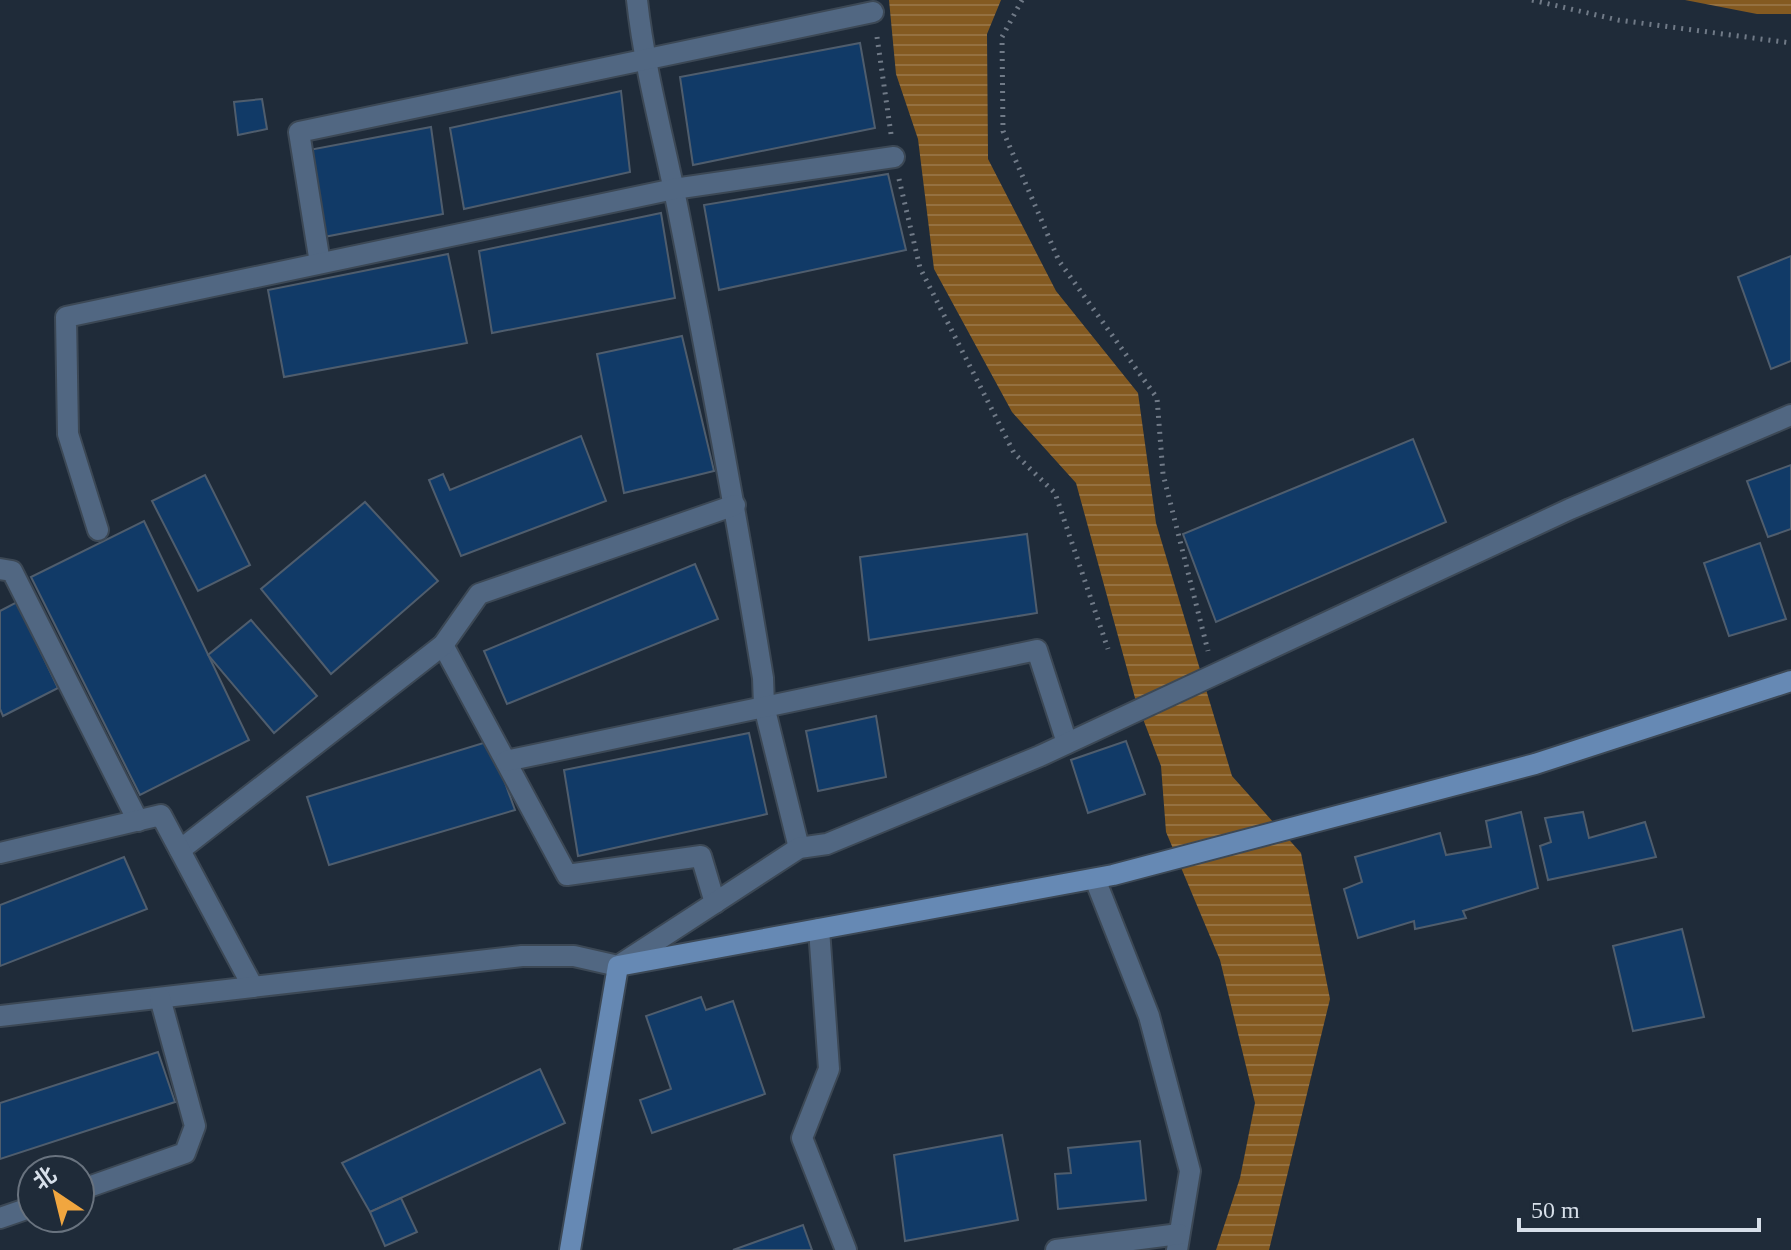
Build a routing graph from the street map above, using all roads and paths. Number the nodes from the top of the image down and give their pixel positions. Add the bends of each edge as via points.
1 (637, 0) edge
2 (1022, 0) edge
3 (1532, 0) edge
4 (873, 12) joint
5 (1791, 43) edge
6 (646, 58) junction
7 (894, 157) junction
8 (674, 189) junction
9 (320, 263) junction
10 (1791, 415) edge
11 (735, 505) junction
12 (98, 530) dead end
13 (0, 569) edge
14 (443, 645) junction
15 (1108, 649) dead end
16 (1214, 675) junction
17 (1791, 681) edge
18 (764, 706) junction
19 (1067, 743) junction
20 (506, 761) junction
21 (138, 821) junction
22 (799, 848) junction
23 (180, 850) junction
24 (0, 853) edge
25 (1104, 877) junction
26 (715, 903) junction
27 (819, 929) junction
28 (618, 966) junction
29 (253, 987) junction
30 (160, 998) junction
31 (0, 1016) edge
32 (96, 1184) edge
33 (1178, 1242) edge
34 (570, 1250) edge
35 (846, 1250) edge
36 (1056, 1250) edge

1 - 6 street
2 - 16 path via 1002,37 1003,131 1059,261 1157,398 1163,474
3 - 5 path via 1618,20
4 - 6 street
4 - 7 path
6 - 8 street
6 - 9 street via 299,132
7 - 8 street
7 - 15 path via 920,268 1014,453 1055,493
8 - 9 street
8 - 11 street
9 - 12 street via 66,317 68,434
10 - 16 street via 1570,509
11 - 14 street via 479,594
11 - 18 street
13 - 21 street via 12,571
14 - 20 street
14 - 23 street
16 - 19 street
17 - 25 street via 1535,764
18 - 19 street via 1037,650
18 - 20 street
18 - 22 street
19 - 22 street via 827,844
20 - 26 street via 567,875 701,856
21 - 23 street via 161,815
21 - 24 street
22 - 26 street
23 - 29 street
25 - 27 street
25 - 33 street via 1149,1016 1190,1171
26 - 28 street
27 - 28 street
27 - 35 street via 829,1069 802,1138
28 - 29 street via 574,956 522,956
28 - 34 street
29 - 30 street
30 - 31 street
30 - 32 street via 195,1126 185,1153
33 - 36 street

